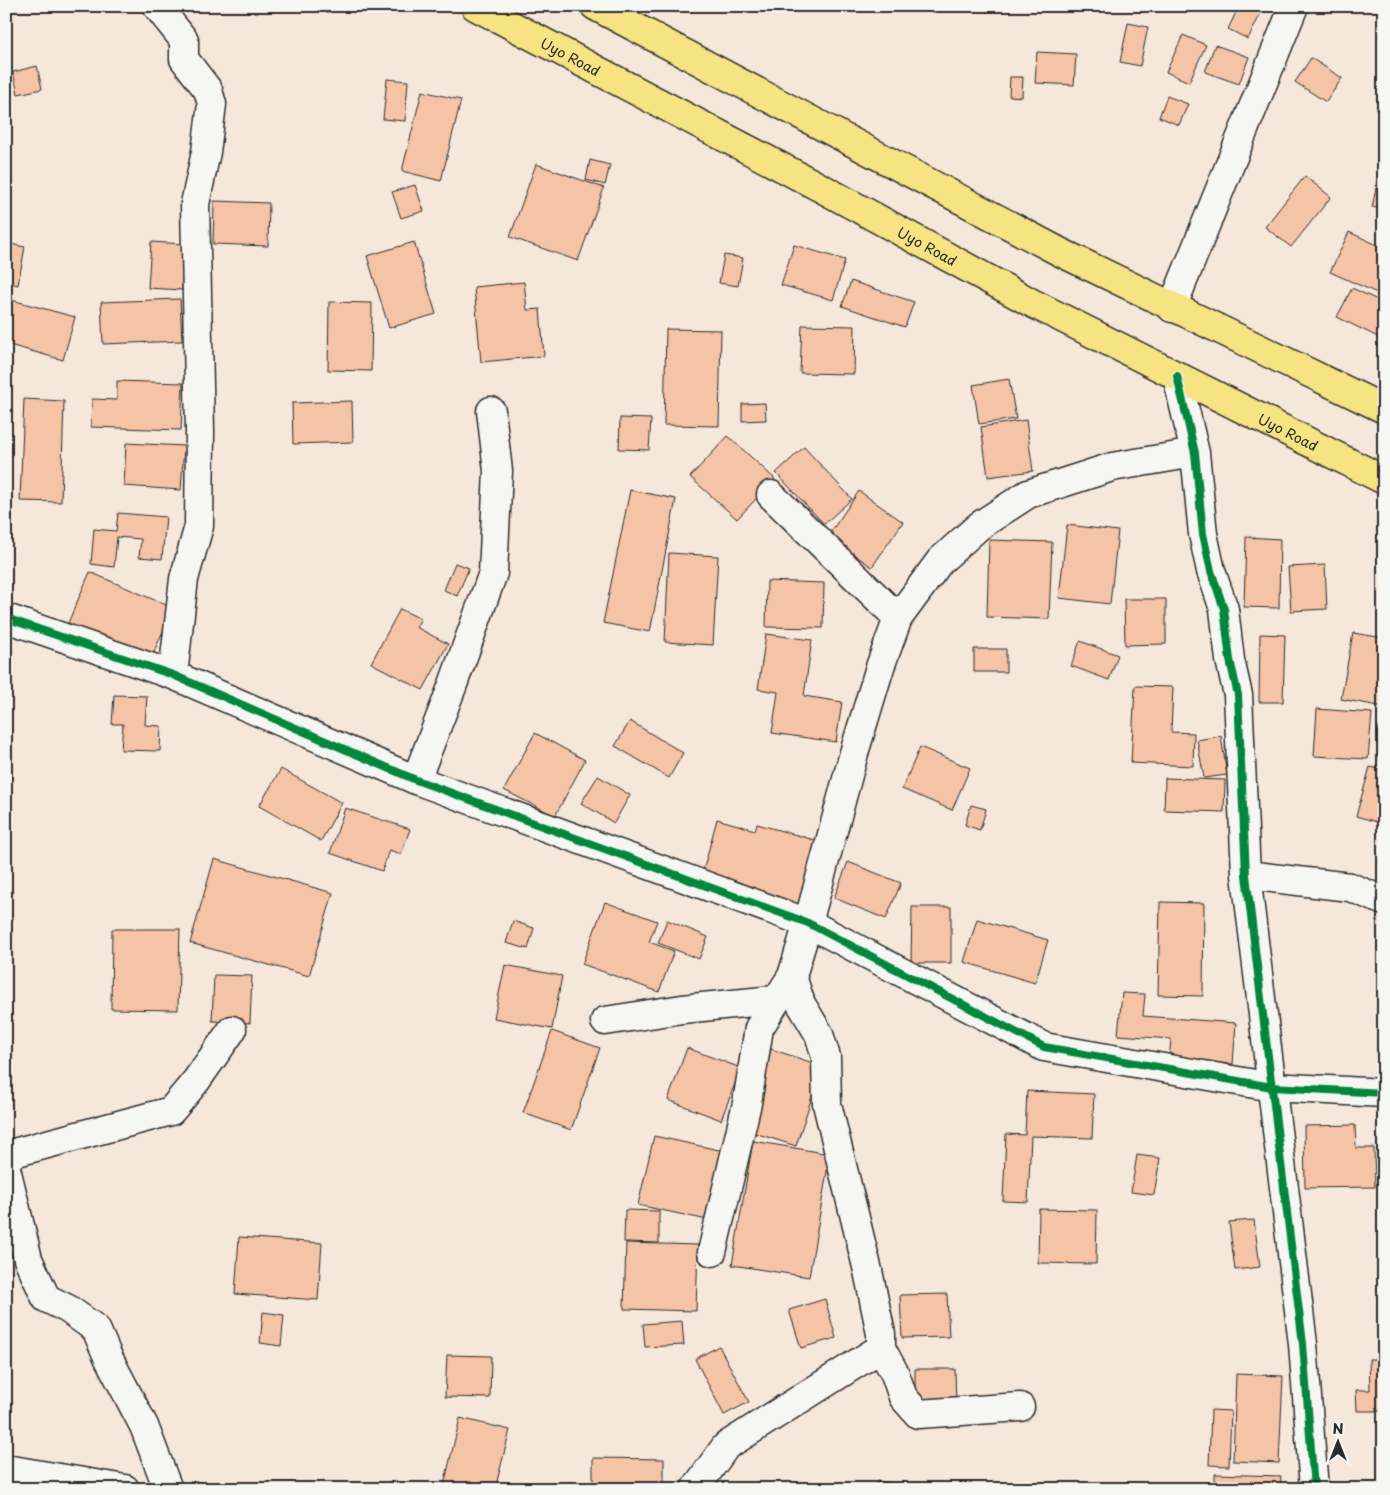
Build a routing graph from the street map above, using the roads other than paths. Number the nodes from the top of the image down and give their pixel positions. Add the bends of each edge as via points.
1 (157, 6) edge
2 (475, 6) edge
3 (595, 6) edge
4 (1294, 6) edge
5 (1172, 308) junction
6 (1177, 376) junction
7 (1384, 409) edge
8 (490, 410) dead end
9 (1195, 453) junction
10 (1384, 480) edge
11 (771, 495) dead end
12 (6, 618) edge
13 (898, 618) junction
14 (172, 675) junction
15 (416, 780) junction
16 (1246, 875) junction
17 (1384, 901) edge
18 (808, 923) junction
19 (792, 976) junction
20 (774, 1000) junction
21 (605, 1021) dead end
22 (232, 1030) dead end
23 (1272, 1087) junction
24 (1384, 1093) edge
25 (6, 1155) edge
26 (6, 1168) edge
27 (712, 1252) dead end
28 (881, 1348) junction
29 (1020, 1407) dead end
30 (6, 1469) edge
31 (125, 1489) edge
32 (168, 1489) edge
33 (695, 1489) edge
34 (1314, 1489) edge

1 - 14 street via 184,40 184,59 208,90 212,104 195,204 199,526 184,579
2 - 6 highway, Uyo Road via 1032,303
3 - 5 highway
4 - 5 street
5 - 7 highway
6 - 9 street
6 - 10 highway, Uyo Road
8 - 15 street via 498,471 493,573
9 - 13 street via 1112,468 1028,494 979,526 940,562
9 - 16 street via 1203,534 1224,609 1238,695
11 - 13 street
12 - 14 street
13 - 18 street via 854,753
14 - 15 street
15 - 18 street
16 - 17 street via 1350,887
16 - 23 street
18 - 19 street
18 - 23 street via 1044,1047
19 - 20 street
19 - 28 street via 801,1004 819,1034 826,1057 827,1104 868,1271
20 - 21 street
20 - 27 street via 758,1028 747,1103
22 - 25 street via 171,1111
23 - 24 street
23 - 34 street via 1303,1344
26 - 32 street via 28,1259 46,1298 96,1329 144,1426
28 - 29 street via 903,1397 918,1414
28 - 33 street via 726,1446
30 - 31 street

